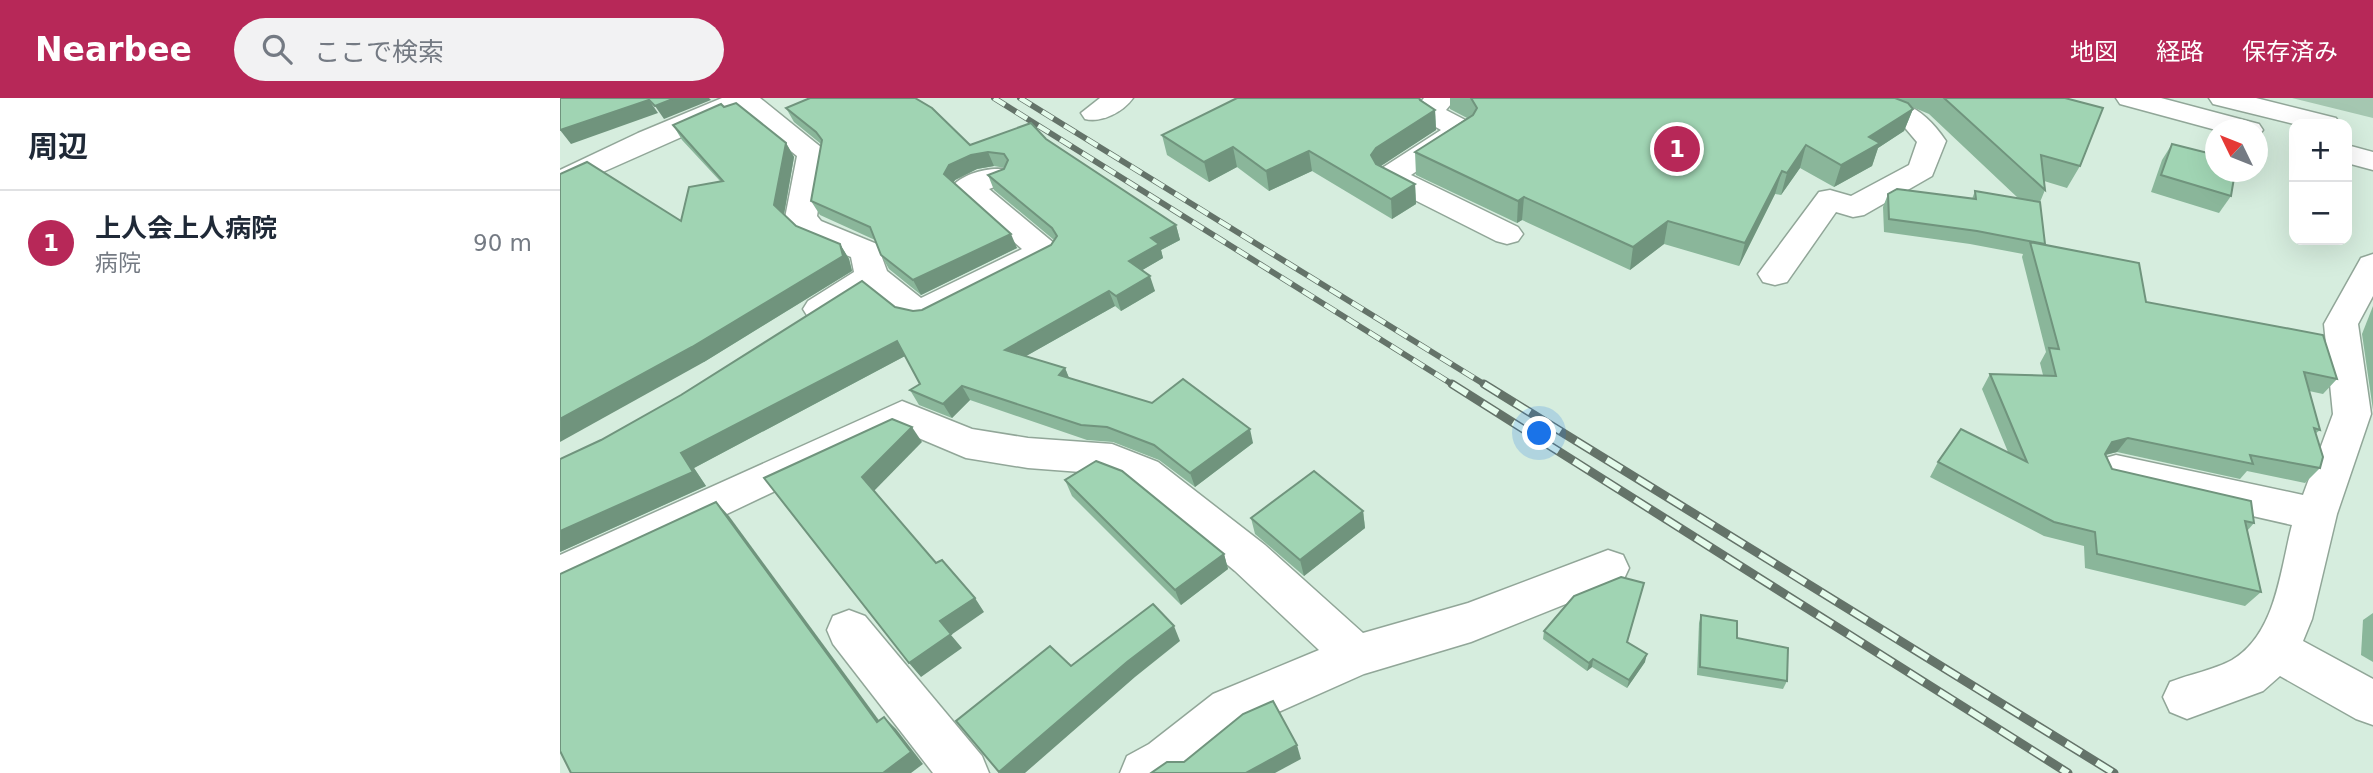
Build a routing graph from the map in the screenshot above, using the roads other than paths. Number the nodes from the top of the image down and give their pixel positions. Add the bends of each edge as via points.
1 (745, 98) edge
2 (1119, 98) edge
3 (1442, 98) edge
4 (1864, 98) edge
5 (2130, 98) edge
6 (2223, 98) edge
7 (1096, 113) dead end
8 (2208, 119) edge
9 (2306, 119) edge
10 (2352, 131) edge
11 (2268, 134) edge
12 (2373, 136) edge
13 (2289, 140) edge
14 (2352, 155) edge
15 (2373, 161) edge
16 (997, 176) edge
17 (560, 182) edge
18 (1507, 234) dead end
19 (2373, 265) edge
20 (1775, 274) dead end
21 (872, 276) junction
22 (790, 329) edge
23 (2363, 417) edge
24 (2116, 470) edge
25 (2316, 514) junction
26 (1608, 568) dead end
27 (560, 575) edge
28 (849, 630) dead end
29 (2276, 650) junction
30 (1356, 656) junction
31 (2187, 697) dead end
32 (2373, 702) edge
33 (964, 773) edge
34 (1145, 773) edge

1 - 17 main road
1 - 21 main road via 811,154 802,218 810,228 866,251
2 - 7 main road
3 - 18 main road via 1431,106 1433,114 1461,129 1390,176
4 - 20 main road via 1910,117 1932,141 1922,170 1853,208 1830,200
5 - 8 main road
6 - 9 main road
10 - 12 main road
11 - 13 main road
14 - 15 main road
16 - 21 main road via 967,187 1044,251 918,314
19 - 23 main road via 2341,324
21 - 22 main road
23 - 25 main road
24 - 25 main road
25 - 29 main road via 2290,620
26 - 30 main road via 1471,622
27 - 30 main road via 902,415 966,443 1112,459 1144,473 1250,558
28 - 33 main road
29 - 31 main road via 2247,676
29 - 32 main road
30 - 34 main road via 1230,710

